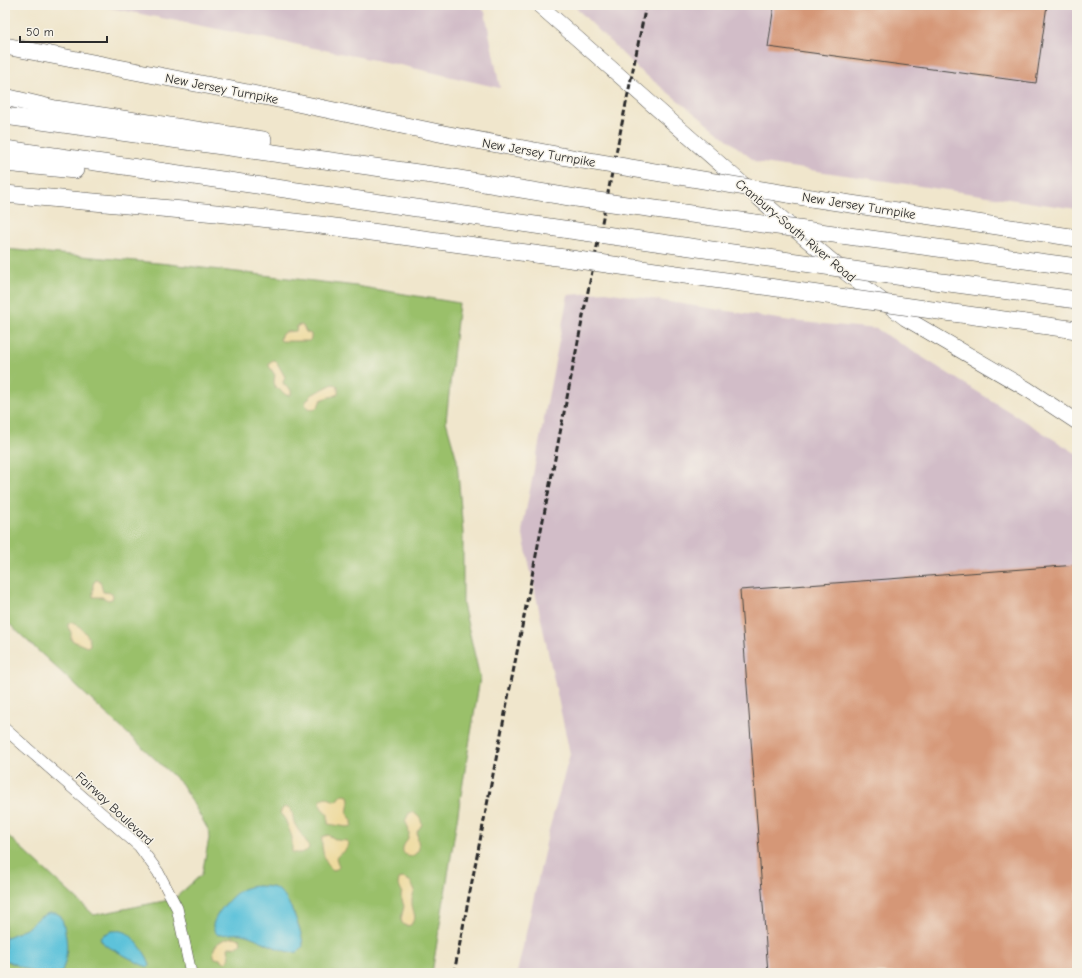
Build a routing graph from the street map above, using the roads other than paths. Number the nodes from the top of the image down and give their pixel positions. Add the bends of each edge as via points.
1 (539, 5) edge
2 (5, 35) edge
3 (5, 46) edge
4 (5, 97) edge
5 (274, 98) junction
6 (5, 116) edge
7 (5, 149) edge
8 (5, 163) edge
9 (447, 177) junction
10 (250, 184) junction
11 (5, 194) edge
12 (5, 206) edge
13 (216, 213) junction
14 (1077, 238) edge
15 (1077, 267) edge
16 (1077, 300) edge
17 (1077, 330) edge
18 (1077, 422) edge
19 (5, 729) edge
20 (191, 973) edge

1 - 18 main road, Cranbury-South River Road via 846,273 905,318 1027,389
2 - 5 highway via 203,76
3 - 5 highway, New Jersey Turnpike
4 - 9 highway via 55,109 310,148
5 - 14 highway, New Jersey Turnpike, bridge via 583,160
6 - 9 highway
7 - 10 highway
8 - 10 highway
9 - 15 highway, bridge via 576,198
10 - 16 highway, bridge
11 - 13 highway
12 - 13 highway via 122,213
13 - 17 highway, bridge via 564,258
19 - 20 street, Fairway Boulevard via 139,846 158,872 176,908

